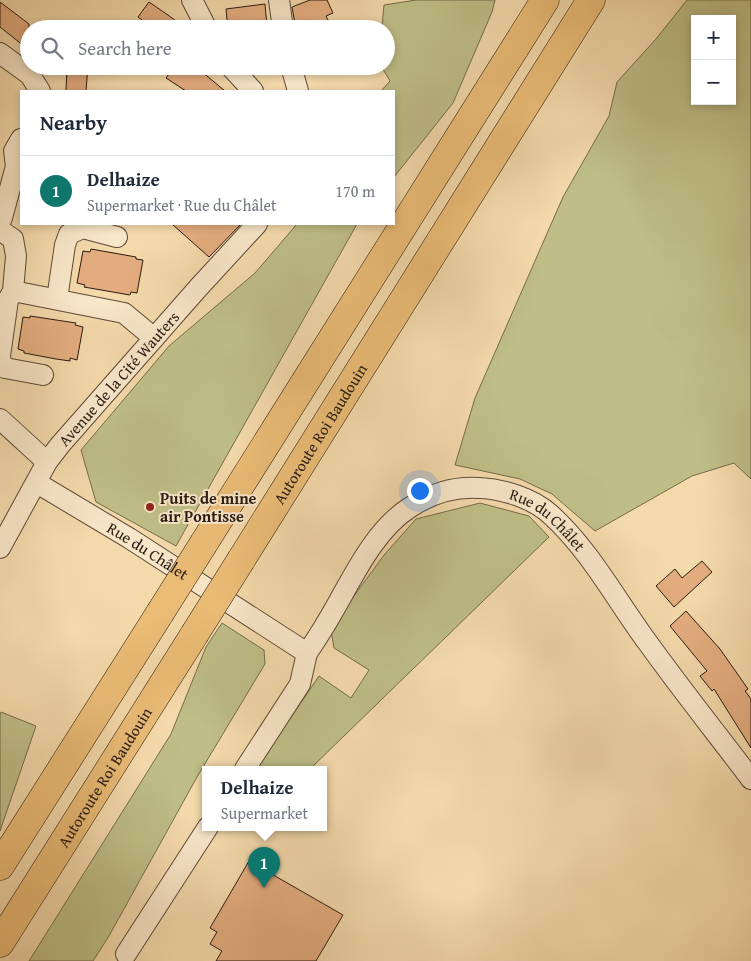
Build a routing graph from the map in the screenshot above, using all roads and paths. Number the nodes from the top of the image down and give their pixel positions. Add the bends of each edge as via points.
1 (192, 0) edge
2 (279, 0) edge
3 (545, 0) edge
4 (592, 0) edge
5 (202, 20) edge
6 (282, 20) edge
7 (0, 53) edge
8 (20, 68) edge
9 (238, 75) edge
10 (294, 75) edge
11 (252, 90) edge
12 (298, 90) edge
13 (20, 141) edge
14 (19, 167) edge
15 (0, 221) edge
16 (256, 225) edge
17 (0, 230) edge
18 (117, 237) dead end
19 (13, 291) junction
20 (57, 299) junction
21 (154, 338) junction
22 (0, 356) edge
23 (0, 360) edge
24 (43, 375) dead end
25 (0, 420) edge
26 (47, 462) junction
27 (36, 483) junction
28 (0, 548) edge
29 (308, 653) junction
30 (247, 766) edge
31 (751, 779) edge
32 (205, 831) edge
33 (0, 866) edge
34 (0, 943) edge
35 (126, 954) dead end

1 - 5 street
2 - 6 street
3 - 33 highway, bridge
4 - 34 highway, Autoroute Roi Baudouin, bridge
7 - 8 street
9 - 11 street
10 - 12 street
13 - 14 street via 14,151
14 - 15 street
16 - 21 street, Avenue de la Cité Wauters
17 - 19 street via 13,239 16,256
18 - 20 street via 83,228 69,234
19 - 20 street
19 - 22 street via 8,300
20 - 21 street via 124,313
21 - 26 street, Avenue de la Cité Wauters
23 - 24 street via 5,368
25 - 26 street
26 - 27 street, Avenue de la Cité Wauters
27 - 28 street, Avenue de la Cité Wauters
27 - 29 street, Rue du Châlet via 129,538
29 - 30 street, Rue du Châlet via 300,684
29 - 31 street, Rue du Châlet via 366,554 408,508 434,494 464,487 518,495 549,512 578,544 647,642
32 - 35 street

